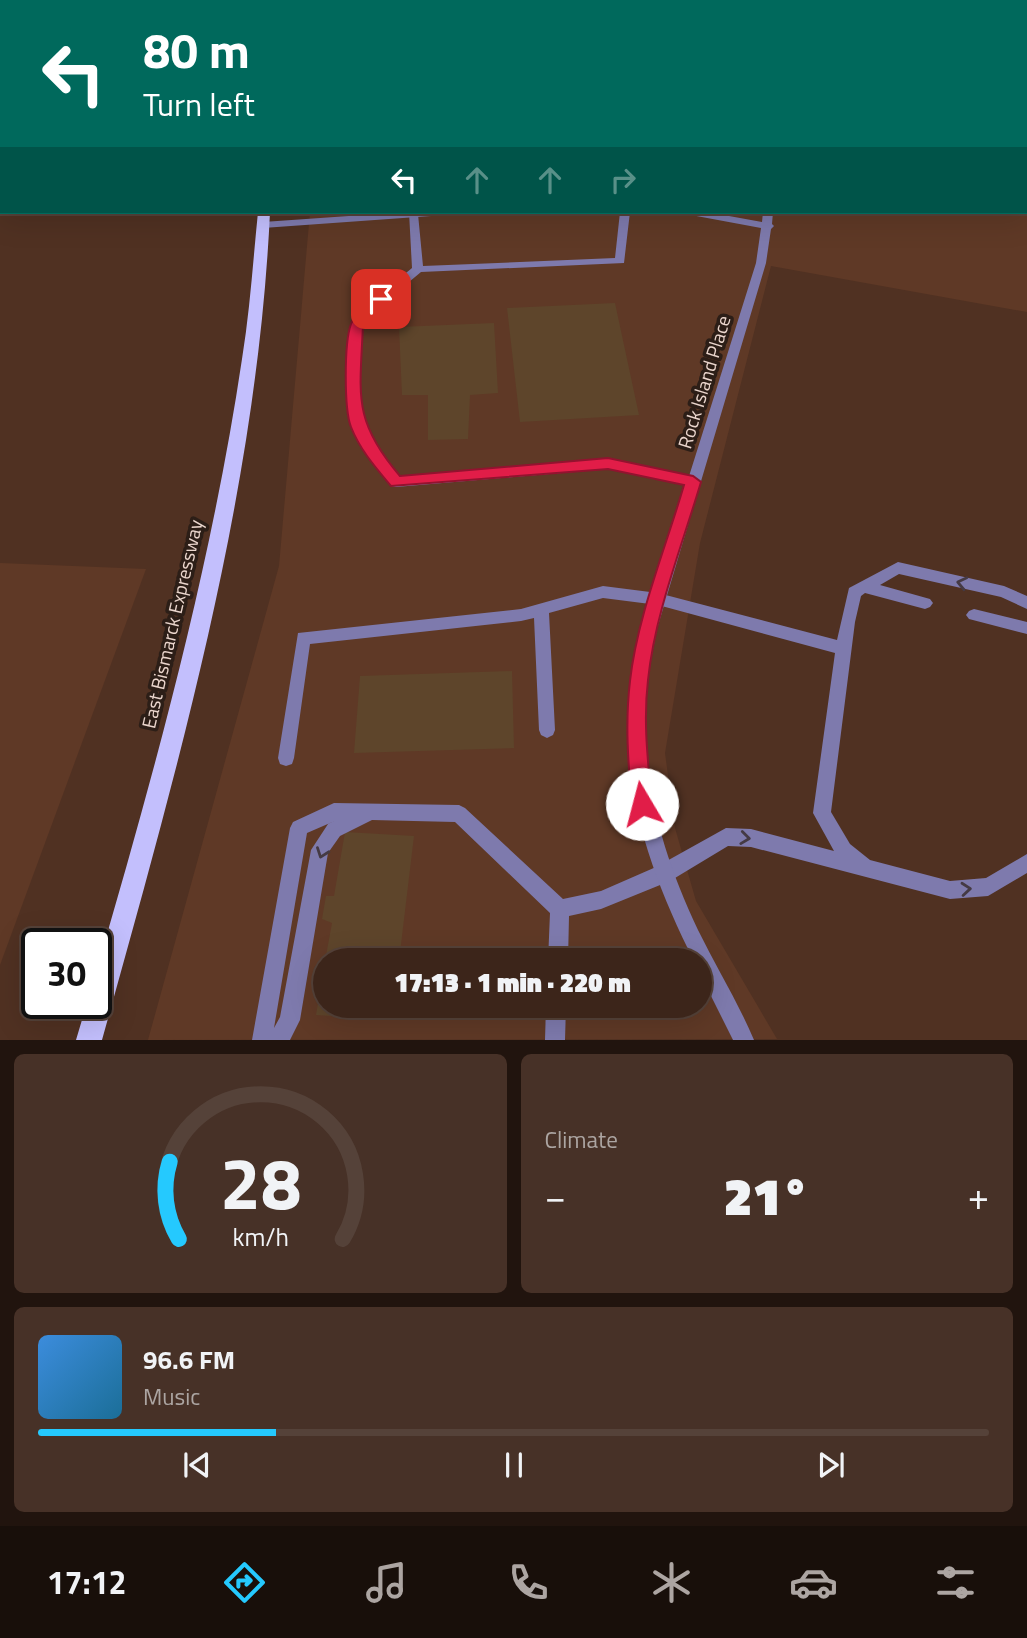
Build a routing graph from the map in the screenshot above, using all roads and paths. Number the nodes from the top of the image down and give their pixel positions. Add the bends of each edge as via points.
1 (413, 214) joint
2 (625, 214) edge
3 (713, 214) edge
4 (263, 218) edge
5 (768, 219) edge
6 (418, 268) junction
7 (693, 482) junction
8 (864, 587) junction
9 (658, 599) junction
10 (925, 603) dead end
11 (1027, 603) edge
12 (541, 609) junction
13 (974, 615) dead end
14 (1027, 628) edge
15 (844, 649) junction
16 (547, 730) dead end
17 (286, 758) dead end
18 (372, 812) junction
19 (1027, 863) edge
20 (867, 869) junction
21 (663, 874) junction
22 (560, 909) junction
23 (558, 948) edge
24 (556, 1018) edge
25 (89, 1040) edge
26 (262, 1040) edge
27 (279, 1040) edge
28 (555, 1040) edge
29 (744, 1040) edge

1 - 4 street
1 - 6 street
2 - 6 street via 620,261
3 - 5 street
4 - 25 main road, East Bismarck Expressway via 246,381 219,535 166,761
5 - 7 street, Rock Island Place via 761,263
6 - 7 street via 362,315 357,325 353,405 374,456 396,482 608,464
7 - 9 street, Rock Island Place
8 - 10 street
11 -> 8 street via 1004,592 898,568
8 - 15 street via 854,593
9 - 12 street via 603,592
9 - 15 street
9 - 21 street, Rock Island Place via 642,660 635,724 639,786
12 - 16 street
12 - 17 street via 521,615 303,638
13 - 14 street
15 - 20 street via 822,813 844,850
18 - 22 street via 459,814
18 - 26 street via 334,811 299,828
18 -> 27 street via 334,830 320,850 290,1020
20 -> 19 street via 950,890 988,887
21 -> 20 street via 726,836 751,838
21 - 22 street via 601,900
21 - 29 street, Rock Island Place
22 - 23 street
24 - 28 street

